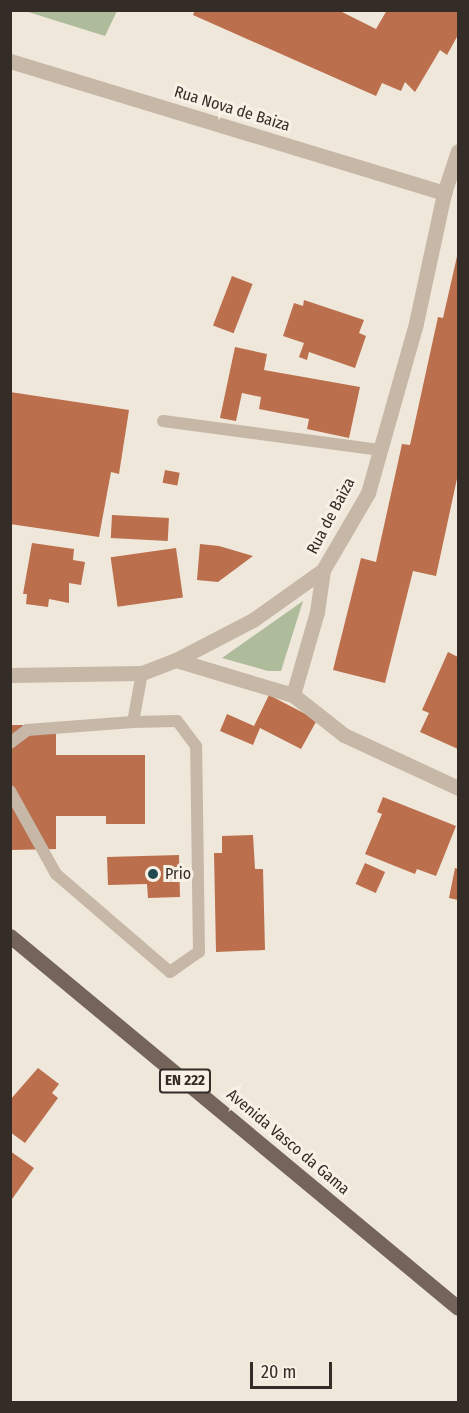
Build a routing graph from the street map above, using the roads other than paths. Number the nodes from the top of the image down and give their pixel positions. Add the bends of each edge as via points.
1 (10, 61) edge
2 (459, 151) edge
3 (444, 194) junction
4 (163, 421) dead end
5 (380, 450) junction
6 (322, 570) junction
7 (176, 660) junction
8 (142, 673) junction
9 (10, 675) edge
10 (293, 695) junction
11 (133, 722) junction
12 (10, 743) edge
13 (459, 788) edge
14 (10, 791) edge
15 (10, 936) edge
16 (459, 1308) edge

1 - 3 street, Rua Nova de Baiza
2 - 3 street, Rua de Baiza
3 - 5 street, Rua de Baiza via 416,323
4 - 5 lane
5 - 6 street, Rua de Baiza via 368,493
6 - 7 street, Rua de Baiza via 253,620
6 - 10 street via 317,612
7 - 8 street, Rua de Baiza
7 - 10 street
8 - 9 street, Rua de Baiza
8 - 11 lane
10 - 13 street via 344,735
11 - 12 lane via 27,730
11 - 14 lane via 177,722 196,746 199,952 170,972 56,874
15 - 16 main road, Avenida Vasco da Gama / EN 222

